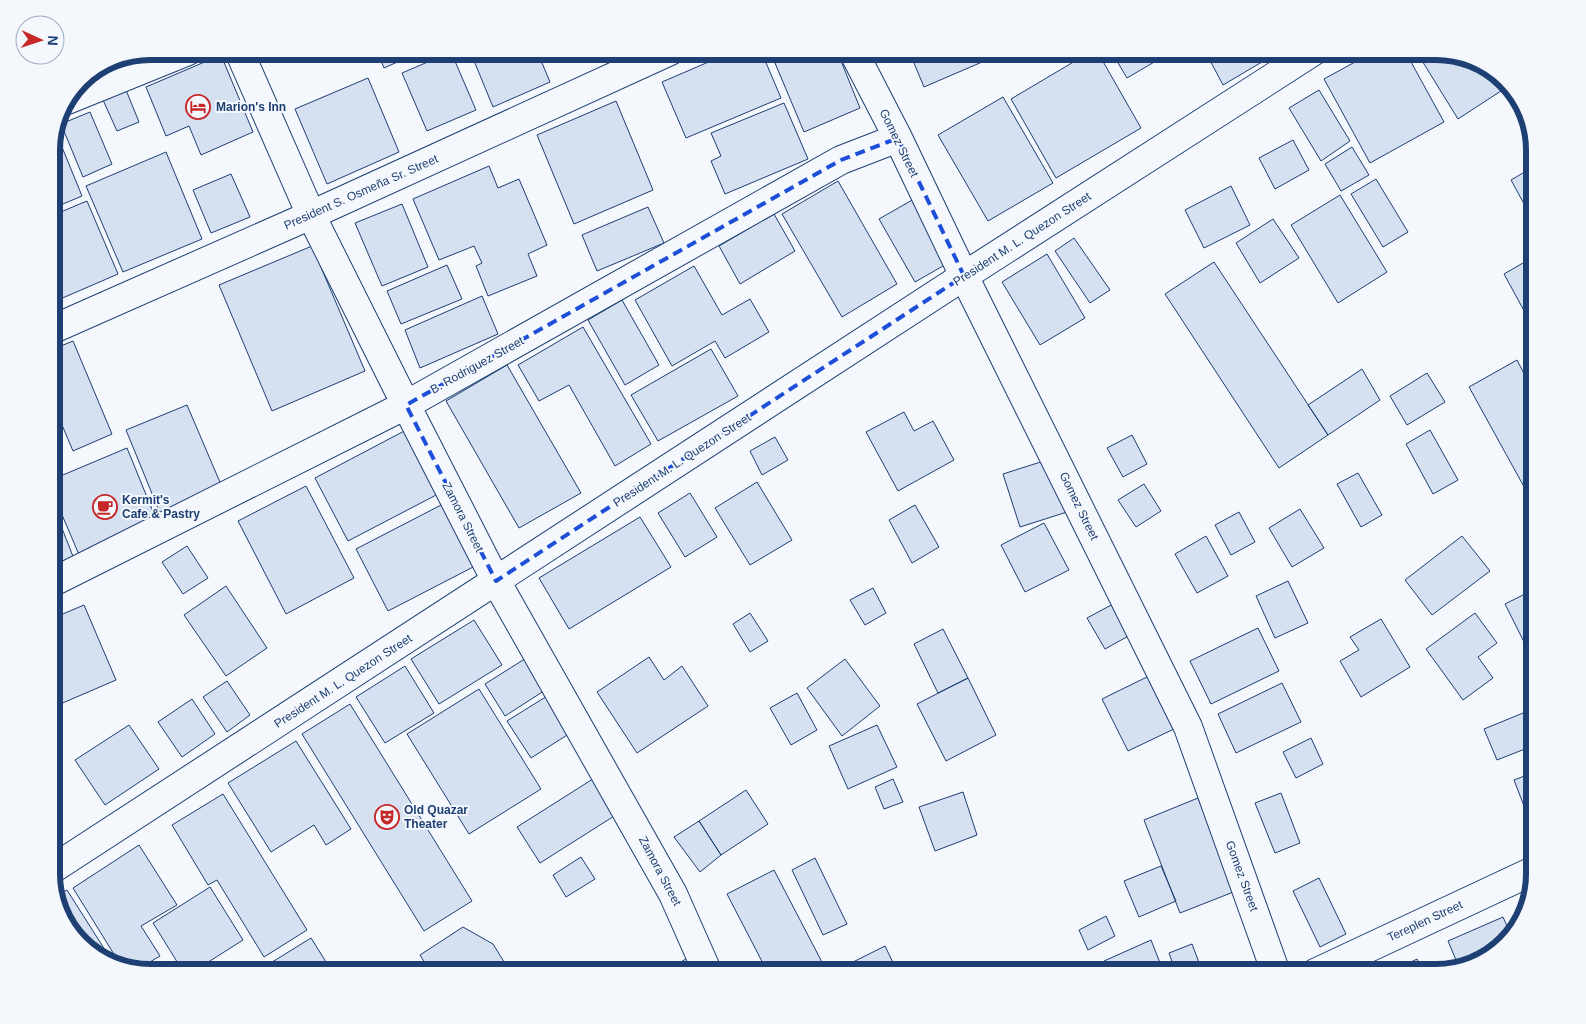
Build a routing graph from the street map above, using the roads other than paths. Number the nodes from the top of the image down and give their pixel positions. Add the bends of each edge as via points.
1 (166, 60) edge
2 (243, 60) edge
3 (650, 60) edge
4 (858, 60) edge
5 (1300, 60) edge
6 (79, 95) edge
7 (898, 138) junction
8 (311, 214) junction
9 (964, 276) junction
10 (60, 326) edge
11 (406, 405) junction
12 (60, 579) edge
13 (496, 581) junction
14 (60, 865) edge
15 (1526, 874) edge
16 (704, 964) edge
17 (1273, 964) edge
18 (1334, 964) edge

1 - 6 street
2 - 8 street, Zamora Street
3 - 8 street, President S. Osmeña Sr. Street
4 - 7 street, Gomez Street
5 - 9 street, President M. L. Quezon Street
7 - 9 street, Gomez Street
7 - 11 street, B. Rodriguez Street via 841,160
8 - 10 street, President S. Osmeña Sr. Street
8 - 11 street, Zamora Street
9 - 13 street, President M. L. Quezon Street
9 - 17 street, Gomez Street via 1188,727
11 - 12 street, B. Rodriguez Street
11 - 13 street, Zamora Street
13 - 14 street, President M. L. Quezon Street
13 - 16 street, Zamora Street via 673,894
15 - 18 street, Tereplen Street

